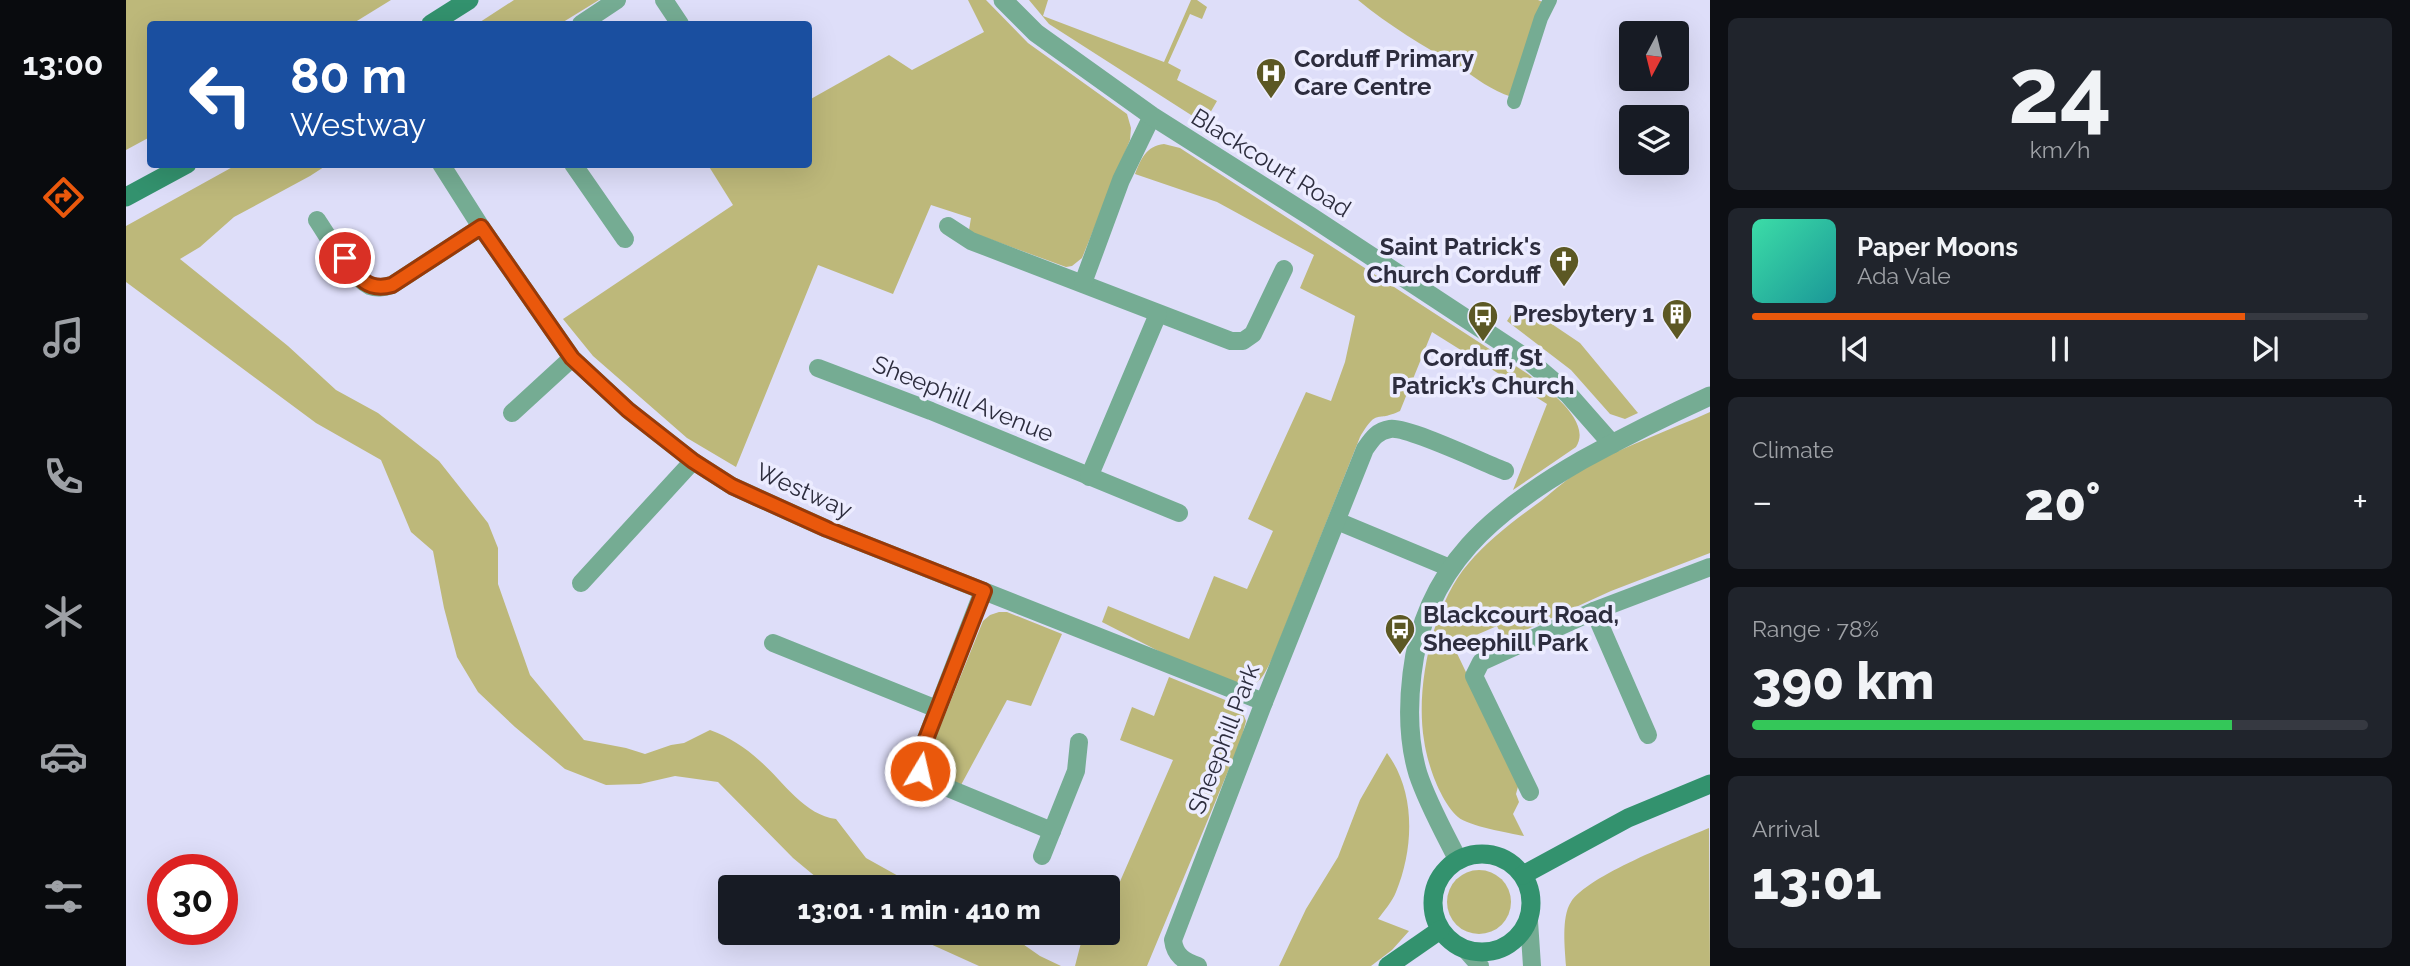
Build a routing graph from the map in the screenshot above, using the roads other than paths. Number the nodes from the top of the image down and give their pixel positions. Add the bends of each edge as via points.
1 (469, 0) edge
2 (617, 0) edge
3 (664, 0) edge
4 (1003, 0) edge
5 (1550, 0) edge
6 (436, 21) edge
7 (586, 21) edge
8 (678, 21) edge
9 (1514, 102) dead end
10 (1152, 116) junction
11 (180, 168) edge
12 (444, 168) edge
13 (576, 168) edge
14 (126, 197) edge
15 (317, 220) dead end
16 (948, 226) dead end
17 (481, 227) junction
18 (625, 239) dead end
19 (1284, 269) dead end
20 (1083, 283) junction
21 (1158, 314) junction
22 (572, 358) junction
23 (818, 368) dead end
24 (1710, 396) edge
25 (512, 413) dead end
26 (1612, 444) junction
27 (693, 461) junction
28 (1504, 471) dead end
29 (1088, 477) junction
30 (1179, 513) dead end
31 (1337, 521) junction
32 (1710, 566) edge
33 (1450, 568) junction
34 (581, 583) dead end
35 (984, 591) junction
36 (1594, 611) junction
37 (773, 643) dead end
38 (1264, 702) junction
39 (937, 709) junction
40 (1648, 735) dead end
41 (1079, 742) dead end
42 (1710, 784) edge
43 (1530, 792) dead end
44 (1052, 831) junction
45 (1042, 856) dead end
46 (1458, 860) junction
47 (1522, 874) junction
48 (1529, 921) junction
49 (1440, 930) junction
50 (1466, 950) junction
51 (1198, 966) edge
52 (1388, 966) edge
53 (1480, 966) edge
54 (1532, 966) edge

1 - 6 main road
2 - 7 street
3 - 8 street
4 - 10 street, Blackcourt Road via 1036,33
5 - 9 street
10 - 20 street via 1121,180
10 - 26 street, Blackcourt Road via 1526,358 1568,394
11 - 14 main road
12 - 17 street, Westway
13 - 18 street
15 - 17 street via 359,277 382,288
16 - 20 street via 971,241
17 - 22 street, Westway
19 - 21 street via 1253,334 1243,341
20 - 21 street
21 - 29 street
22 - 25 street
22 - 27 street, Westway
23 - 29 street, Sheephill Avenue
24 - 26 street
26 - 33 street via 1513,504 1471,541
27 - 34 street
27 - 35 street, Westway via 732,486
28 - 31 street, Sheephill Park via 1403,430 1387,429 1365,449
29 - 30 street, Sheephill Avenue
31 - 33 street
31 - 38 street, Sheephill Park
32 - 36 street
33 - 46 street via 1420,633 1409,710 1418,773
35 - 38 street, Westway
35 - 39 street
36 - 40 street
36 - 43 street via 1481,662 1474,676
37 - 39 street
38 - 51 street, Sheephill Park via 1173,940 1178,955
39 - 44 street via 919,757 920,771 931,780
41 - 44 street via 1076,771
42 - 47 main road via 1628,818
44 - 45 street
46 - 47 main road via 1495,855
46 - 49 main road via 1437,882 1434,915
47 - 48 main road via 1531,897
48 - 50 main road via 1503,948 1481,953
48 - 54 street
49 - 50 main road
49 - 52 main road
50 - 53 street

